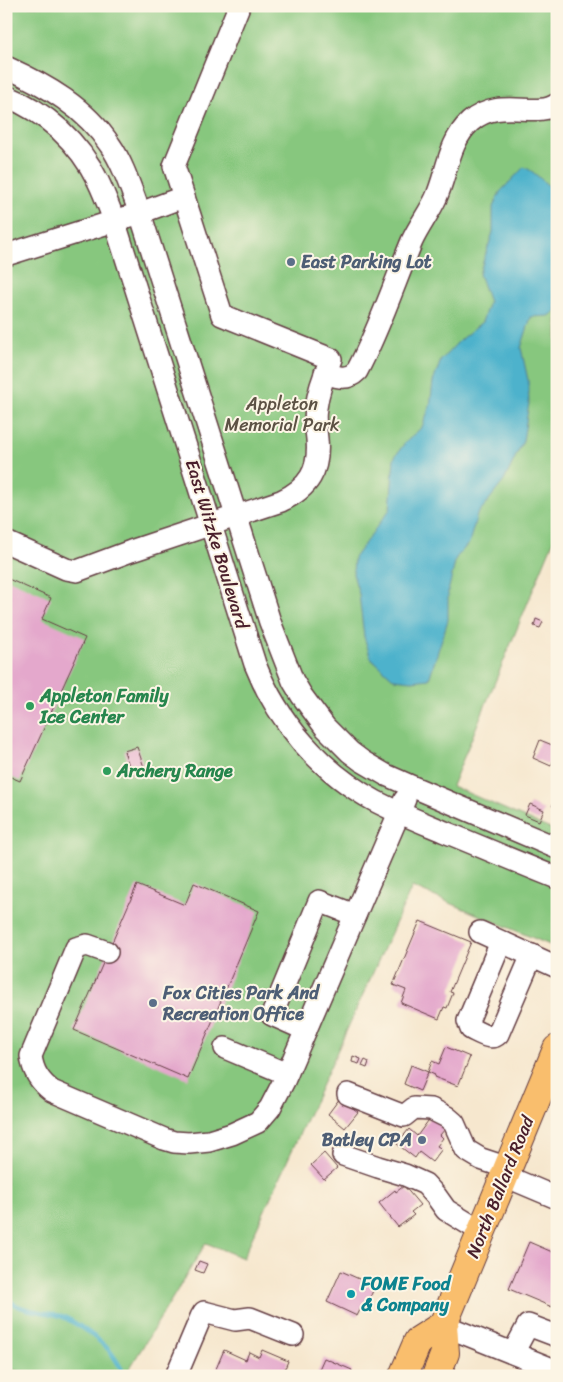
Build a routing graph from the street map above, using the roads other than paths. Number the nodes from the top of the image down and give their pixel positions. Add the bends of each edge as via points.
1 (239, 6) edge
2 (6, 67) edge
3 (6, 96) edge
4 (557, 104) edge
5 (183, 197) junction
6 (140, 213) junction
7 (114, 220) junction
8 (6, 255) edge
9 (325, 373) junction
10 (237, 517) junction
11 (211, 525) junction
12 (6, 542) edge
13 (411, 786) junction
14 (399, 812) junction
15 (557, 848) edge
16 (557, 878) edge
17 (355, 915) junction
18 (480, 932) dead end
19 (502, 942) junction
20 (107, 952) dead end
21 (532, 955) junction
22 (557, 967) edge
23 (306, 1030) junction
24 (225, 1048) dead end
25 (557, 1049) edge
26 (287, 1074) junction
27 (348, 1094) dead end
28 (343, 1155) dead end
29 (506, 1172) junction
30 (557, 1198) edge
31 (482, 1232) junction
32 (443, 1325) junction
33 (293, 1335) dead end
34 (557, 1336) edge
35 (513, 1353) junction
36 (557, 1371) edge
37 (176, 1376) edge
38 (403, 1376) edge
39 (436, 1376) edge

1 - 5 street via 174,166
2 - 6 street, East Witzke Boulevard via 57,93 102,134 118,159
3 - 7 street, East Witzke Boulevard via 49,120 66,136 91,168
4 - 9 street via 543,109 498,109 482,113 461,132 436,197 414,239 357,371 353,376 344,378
5 - 6 street
5 - 9 street via 222,315 331,360
6 - 7 street
6 - 10 street, East Witzke Boulevard
7 - 8 street
7 - 11 street, East Witzke Boulevard
9 - 10 street via 315,409 317,457 307,483 291,497
10 - 11 street
10 - 13 street, East Witzke Boulevard via 281,653 302,696 325,727 350,752 386,775
11 - 12 street via 77,571
11 - 14 street, East Witzke Boulevard via 255,664 273,703 294,733 327,768 363,794
13 - 14 street
13 - 15 street, East Witzke Boulevard
14 - 16 street, East Witzke Boulevard
14 - 17 street
17 - 23 street
17 - 23 street via 319,901 272,1015
18 - 19 street
19 - 21 street
19 - 21 street via 468,1021 471,1029 490,1037 498,1034
20 - 26 street via 87,945 76,948 33,1050 32,1065 43,1084 52,1091 164,1139 189,1143 209,1141 258,1122 270,1108
21 - 22 street
23 - 26 street
24 - 26 street
25 - 29 main road, North Ballard Road
27 - 29 street via 404,1116 414,1108 431,1109 454,1123 466,1150
28 - 31 street via 425,1184 446,1210
29 - 30 street
29 - 31 main road, North Ballard Road
31 - 32 main road, North Ballard Road
32 - 35 street
32 - 38 main road via 418,1341
32 - 39 main road, North Ballard Road via 445,1353
33 - 37 street via 250,1318 236,1320 204,1312
34 - 35 street via 528,1325
35 - 36 street

